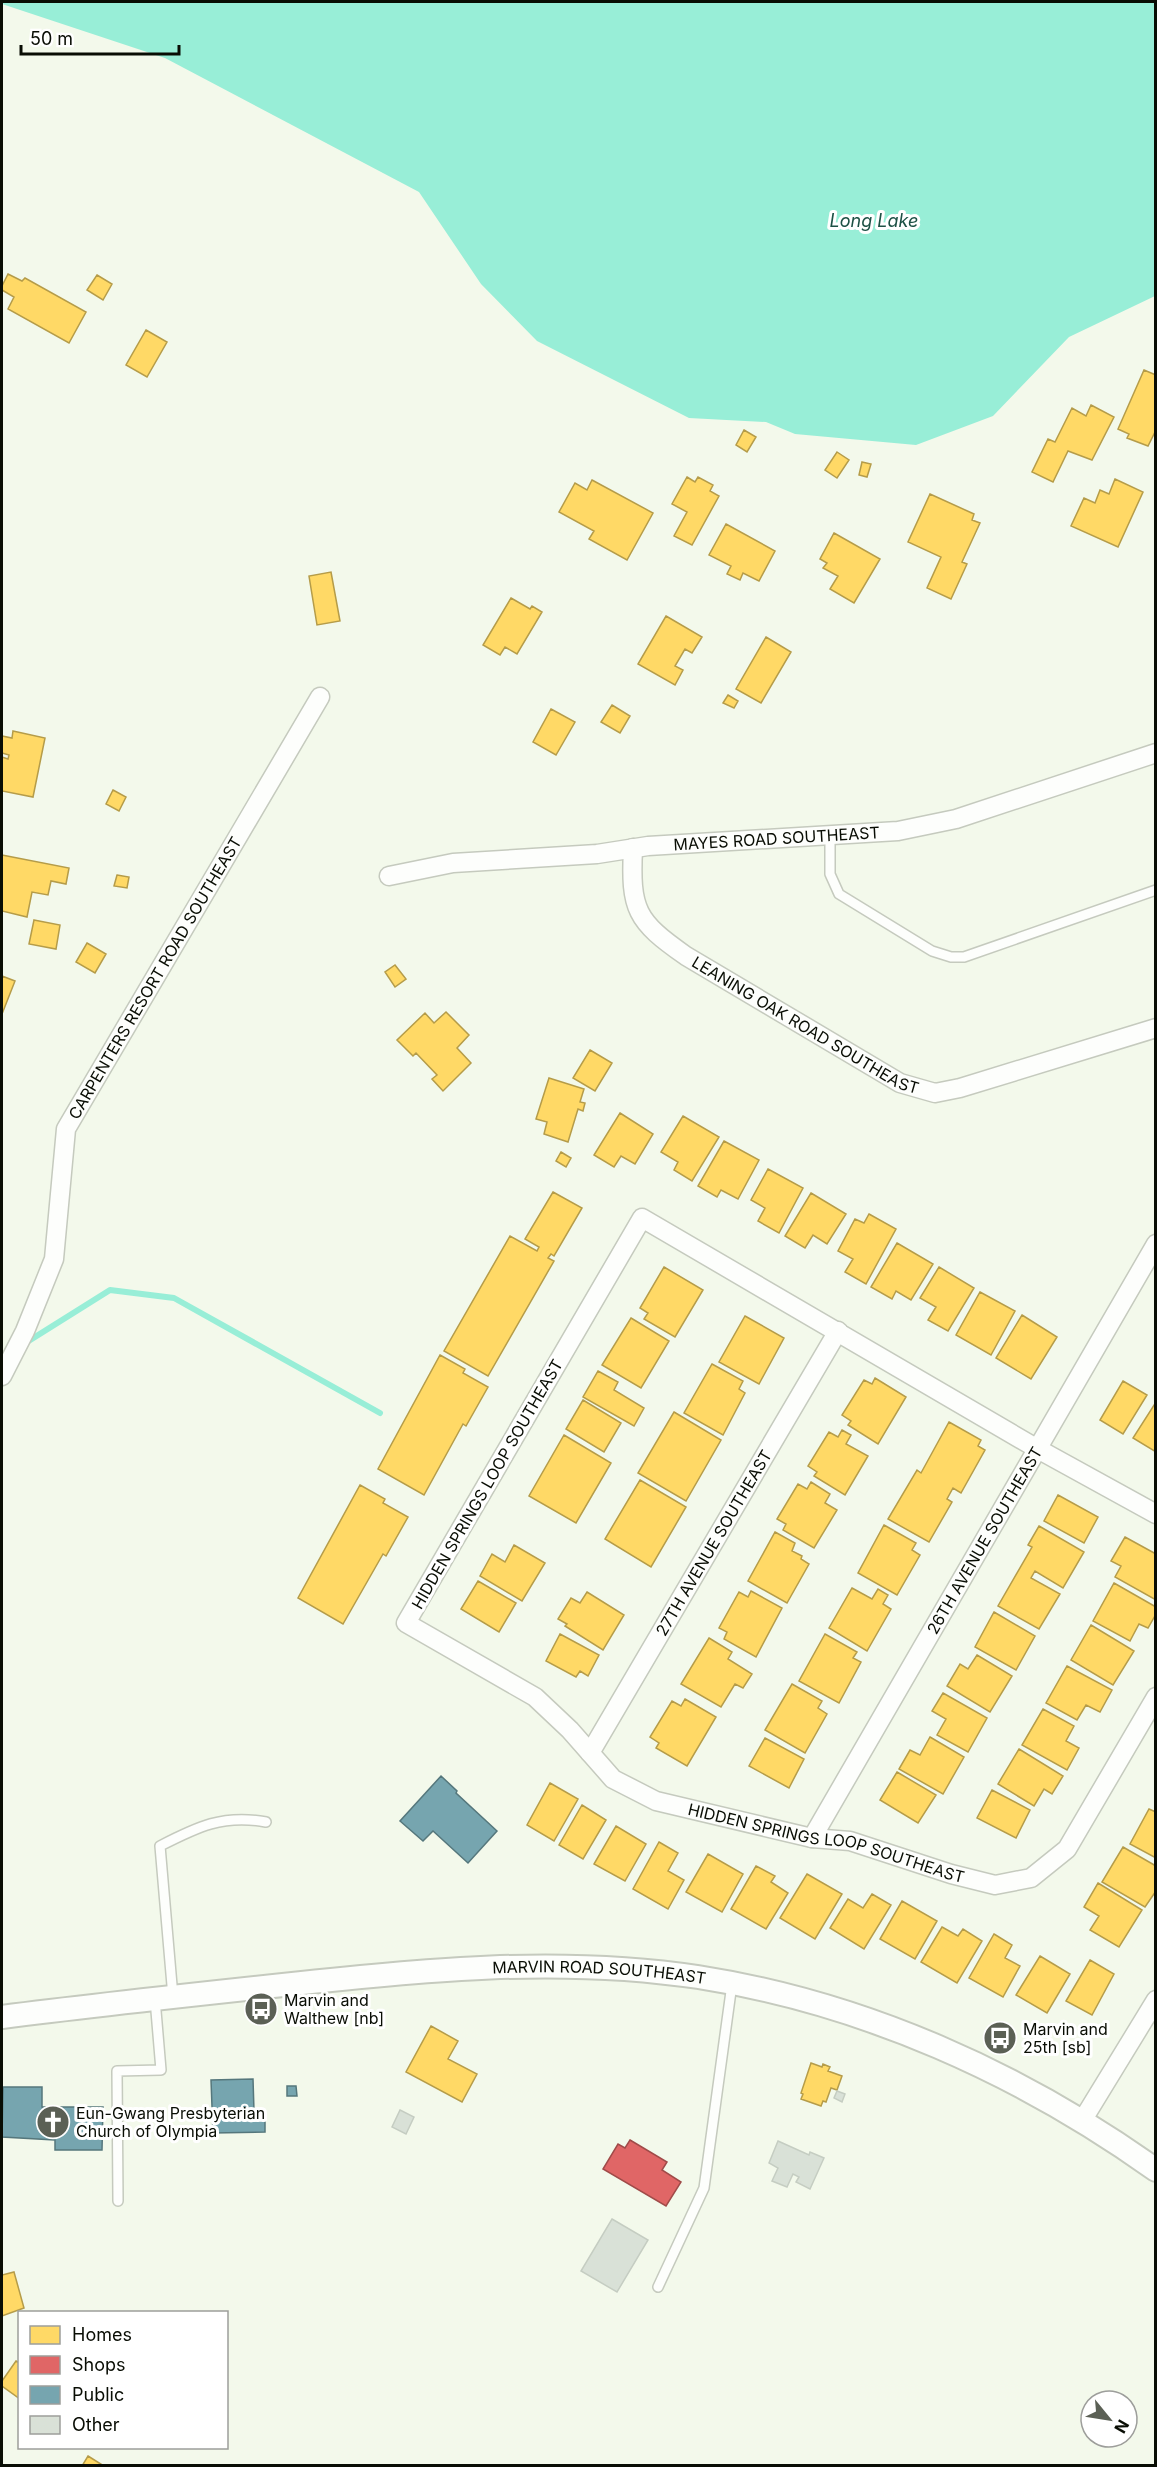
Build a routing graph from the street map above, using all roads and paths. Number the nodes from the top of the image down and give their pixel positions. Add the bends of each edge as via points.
1 (320, 697) dead end
2 (1155, 753) edge
3 (831, 837) junction
4 (633, 848) junction
5 (389, 876) dead end
6 (1155, 890) edge
7 (1155, 1028) edge
8 (1155, 1244) edge
9 (838, 1331) junction
10 (2, 1376) edge
11 (1036, 1448) junction
12 (1155, 1515) edge
13 (1155, 1696) edge
14 (590, 1753) junction
15 (266, 1822) dead end
16 (812, 1838) junction
17 (732, 1984) junction
18 (164, 1998) junction
19 (1155, 2000) edge
20 (2, 2017) edge
21 (1082, 2121) junction
22 (1155, 2170) edge
23 (118, 2201) dead end
24 (658, 2288) dead end

1 - 10 street, CARPENTERS RESORT ROAD SOUTHEAST via 66,1130 54,1258
2 - 3 street, MAYES ROAD SOUTHEAST via 956,819 898,831
3 - 4 street, MAYES ROAD SOUTHEAST
3 - 6 lane via 830,874 840,894 932,951 951,957 964,957
4 - 5 street, MAYES ROAD SOUTHEAST via 453,863
4 - 7 street, LEANING OAK ROAD SOUTHEAST via 634,899 640,915 656,935 900,1083 935,1093 960,1088
8 - 11 street, 26TH AVENUE SOUTHEAST
9 - 11 street, HIDDEN SPRINGS LOOP SOUTHEAST
9 - 14 street, 27TH AVENUE SOUTHEAST
9 - 14 street, HIDDEN SPRINGS LOOP SOUTHEAST via 642,1218 406,1623 535,1698
11 - 12 street, HIDDEN SPRINGS LOOP SOUTHEAST
11 - 16 street, 26TH AVENUE SOUTHEAST
13 - 16 street, HIDDEN SPRINGS LOOP SOUTHEAST via 1067,1849 1030,1878 995,1885 850,1841
14 - 16 street, HIDDEN SPRINGS LOOP SOUTHEAST via 613,1779 656,1802
15 - 18 lane via 210,1822 160,1845
17 - 18 street, MARVIN ROAD SOUTHEAST via 615,1968 510,1965 372,1975
17 - 21 street, MARVIN ROAD SOUTHEAST via 799,1999 890,2027 977,2063
17 - 24 lane via 704,2188
18 - 20 street, MARVIN ROAD SOUTHEAST
18 - 23 lane via 161,2070 117,2071
19 - 21 street
21 - 22 street, MARVIN ROAD SOUTHEAST

